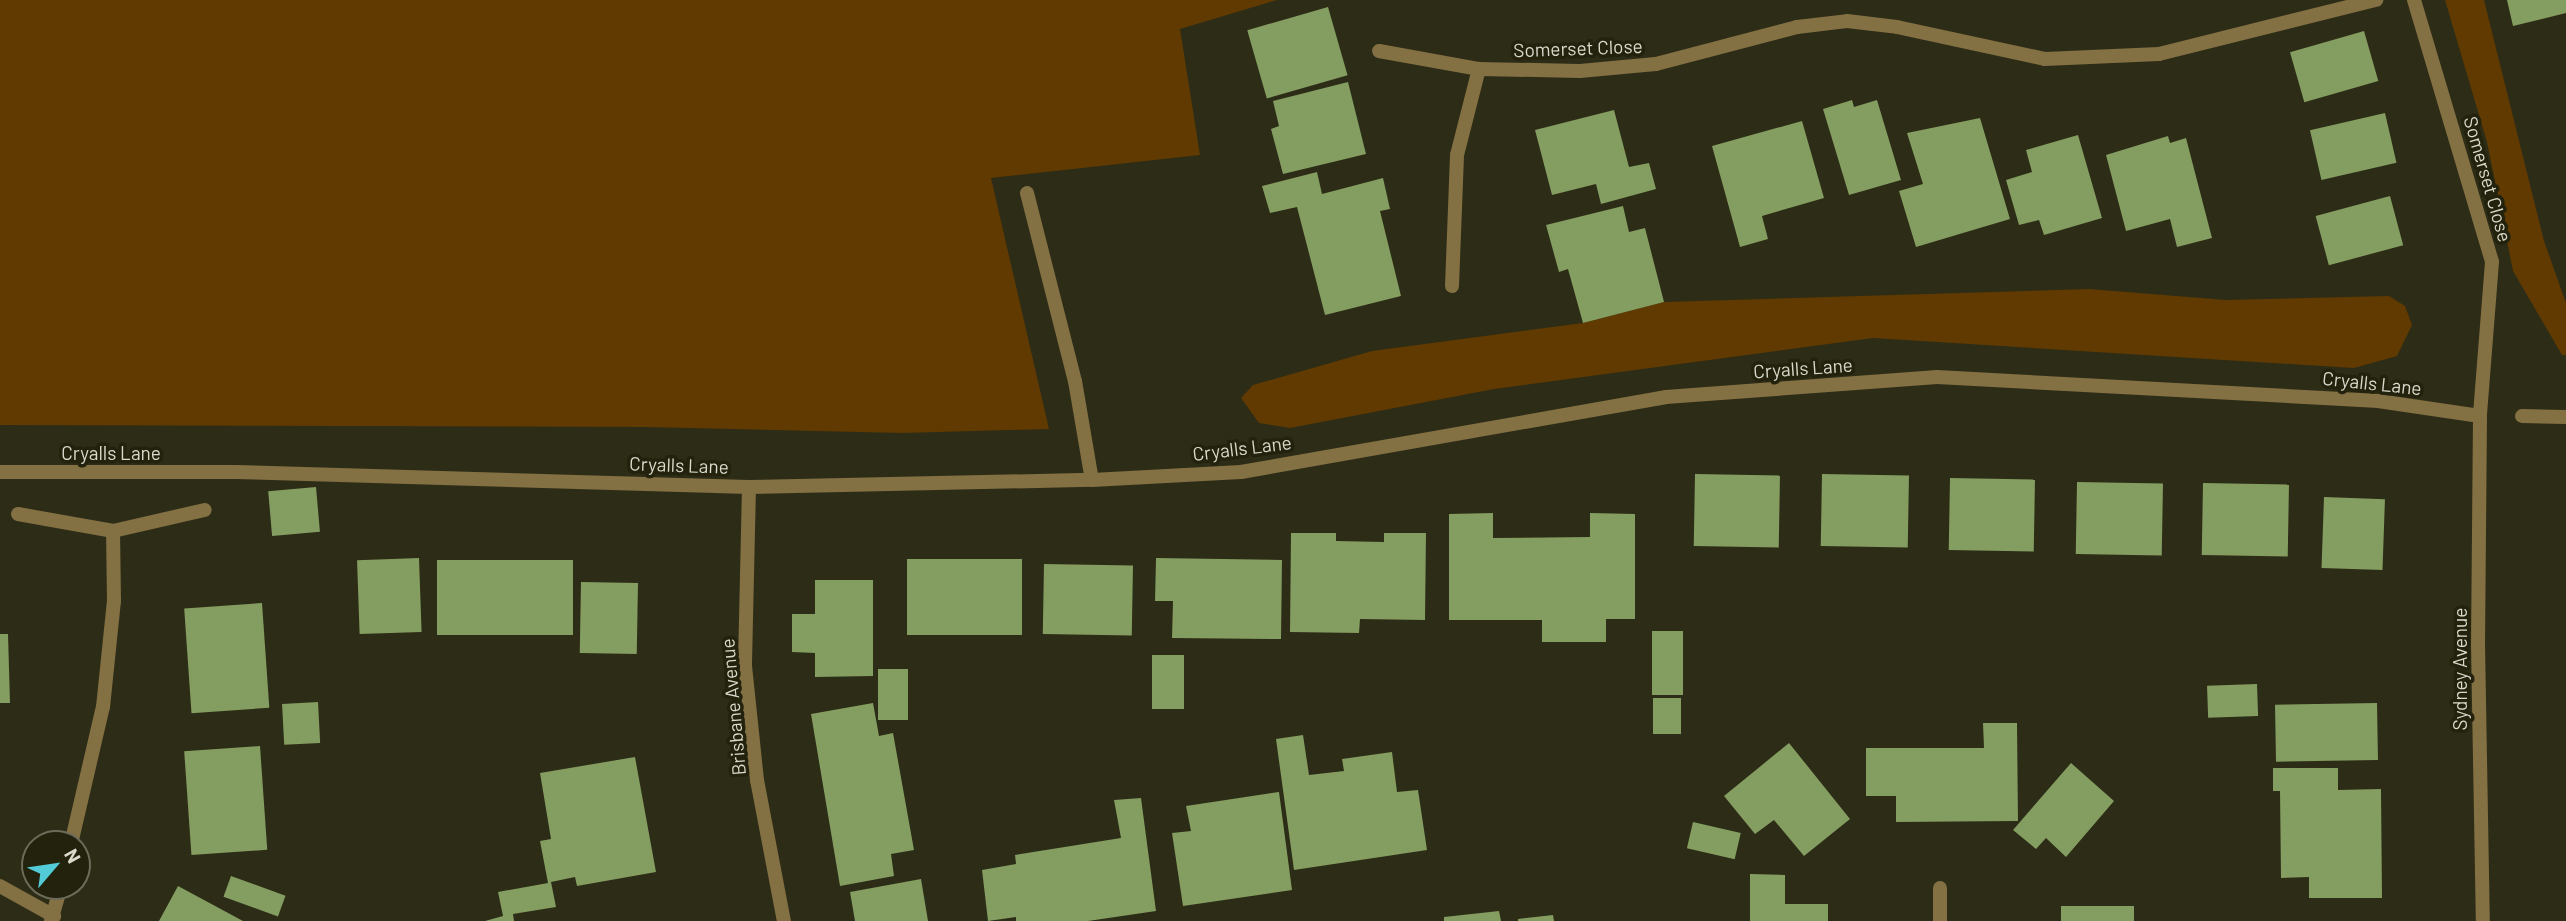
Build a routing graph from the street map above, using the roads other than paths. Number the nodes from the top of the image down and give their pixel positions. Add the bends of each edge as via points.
1 (2376, 0) edge
2 (2414, 0) edge
3 (1379, 51) dead end
4 (1479, 69) junction
5 (1027, 193) dead end
6 (1451, 286) dead end
7 (2480, 416) junction
8 (2522, 416) dead end
9 (2566, 417) edge
10 (0, 472) edge
11 (1092, 480) junction
12 (749, 487) junction
13 (205, 510) dead end
14 (18, 514) dead end
15 (113, 531) junction
16 (74, 830) edge
17 (0, 886) edge
18 (1940, 888) dead end
19 (58, 900) edge
20 (53, 918) edge
21 (783, 921) edge
22 (1940, 921) edge
23 (2483, 921) edge

1 - 4 street, Somerset Close via 2159,54 2045,59 1897,27 1847,21 1797,27 1656,64 1580,71
2 - 7 street, Somerset Close via 2491,262
3 - 4 street, Somerset Close
4 - 6 street via 1457,155
5 - 11 street via 1075,381
7 - 11 street, Cryalls Lane via 2378,401 1937,377 1666,397 1241,472
7 - 23 street, Sydney Avenue
8 - 9 street
10 - 12 street, Cryalls Lane via 236,472
11 - 12 street, Cryalls Lane
12 - 21 street, Brisbane Avenue via 745,666 757,780
13 - 15 street
14 - 15 street
15 - 16 street via 114,601 103,707
17 - 20 street
18 - 22 street
19 - 20 street

